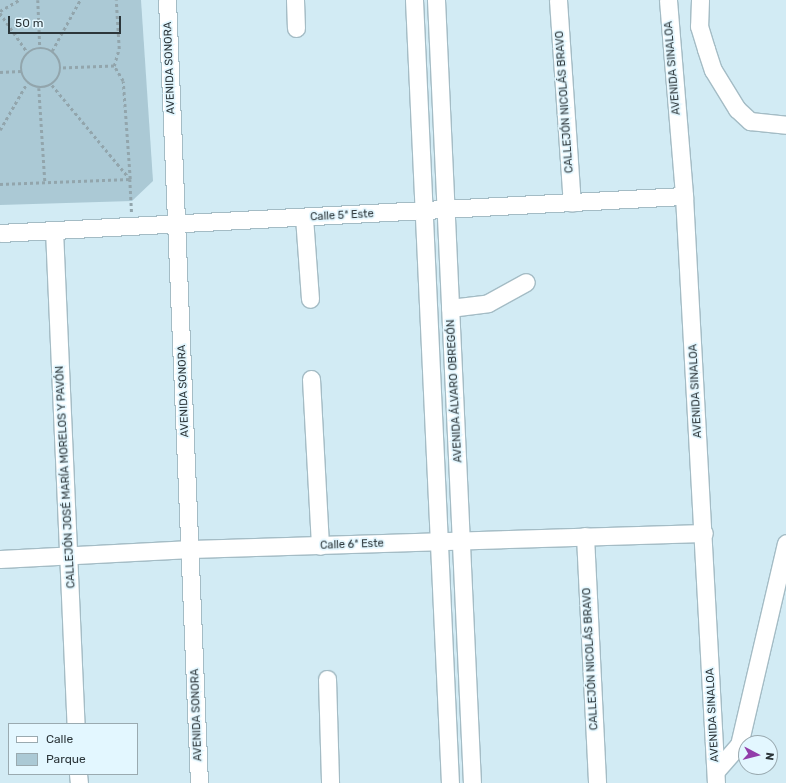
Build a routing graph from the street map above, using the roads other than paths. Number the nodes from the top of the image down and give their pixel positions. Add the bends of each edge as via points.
1 (167, 0) edge
2 (295, 0) edge
3 (414, 0) edge
4 (436, 0) edge
5 (558, 0) edge
6 (668, 0) edge
7 (700, 0) edge
8 (296, 28) dead end
9 (441, 91) junction
10 (418, 93) junction
11 (786, 125) edge
12 (684, 196) junction
13 (572, 203) junction
14 (445, 210) junction
15 (424, 212) junction
16 (304, 217) junction
17 (177, 224) junction
18 (54, 230) junction
19 (0, 233) edge
20 (526, 282) dead end
21 (310, 299) dead end
22 (450, 308) junction
23 (429, 334) junction
24 (452, 337) junction
25 (311, 379) dead end
26 (704, 533) junction
27 (585, 536) junction
28 (462, 541) junction
29 (440, 542) junction
30 (786, 543) edge
31 (320, 546) junction
32 (190, 549) junction
33 (69, 556) junction
34 (0, 559) edge
35 (468, 661) junction
36 (445, 664) junction
37 (327, 678) dead end
38 (76, 723) edge
39 (716, 777) edge
40 (199, 783) edge
41 (330, 783) edge
42 (450, 783) edge
43 (472, 783) edge
44 (597, 783) edge

1 - 17 street, AVENIDA SONORA
2 - 8 street
3 - 10 street, AVENIDA ÁLVARO OBREGÓN
4 - 9 street, AVENIDA ÁLVARO OBREGÓN
5 - 13 street, CALLEJÓN NICOLÁS BRAVO
6 - 12 street, AVENIDA SINALOA
7 - 11 street via 699,26 713,70 737,109 750,121
9 - 10 street
9 - 14 street, AVENIDA ÁLVARO OBREGÓN
10 - 15 street, AVENIDA ÁLVARO OBREGÓN
12 - 13 street, Calle 5ª Este
12 - 26 street, AVENIDA SINALOA
13 - 14 street, Calle 5ª Este
14 - 15 street, Calle 5ª Este
14 - 22 street, AVENIDA ÁLVARO OBREGÓN
15 - 16 street, Calle 5ª Este
15 - 23 street, AVENIDA ÁLVARO OBREGÓN
16 - 17 street, Calle 5ª Este
16 - 21 street
17 - 18 street, Calle 5ª Este
17 - 32 street, AVENIDA SONORA
18 - 19 street, Calle 5ª Este
18 - 33 street, CALLEJÓN JOSÉ MARÍA MORELOS Y PAVÓN
20 - 22 street via 488,303
22 - 24 street, AVENIDA ÁLVARO OBREGÓN
23 - 24 street
23 - 29 street, AVENIDA ÁLVARO OBREGÓN
24 - 28 street, AVENIDA ÁLVARO OBREGÓN
25 - 31 street
26 - 27 street, Calle 6ª Este
26 - 39 street, AVENIDA SINALOA
27 - 28 street, Calle 6ª Este
27 - 44 street, CALLEJÓN NICOLÁS BRAVO
28 - 29 street, Calle 6ª Este
28 - 35 street, AVENIDA ÁLVARO OBREGÓN
29 - 31 street, Calle 6ª Este
29 - 36 street, AVENIDA ÁLVARO OBREGÓN
30 - 39 street via 739,745
31 - 32 street, Calle 6ª Este
32 - 33 street, Calle 6ª Este
32 - 40 street, AVENIDA SONORA
33 - 34 street, Calle 6ª Este
33 - 38 street, CALLEJÓN JOSÉ MARÍA MORELOS Y PAVÓN
35 - 36 street
35 - 43 street, AVENIDA ÁLVARO OBREGÓN
36 - 42 street, AVENIDA ÁLVARO OBREGÓN
37 - 41 street

